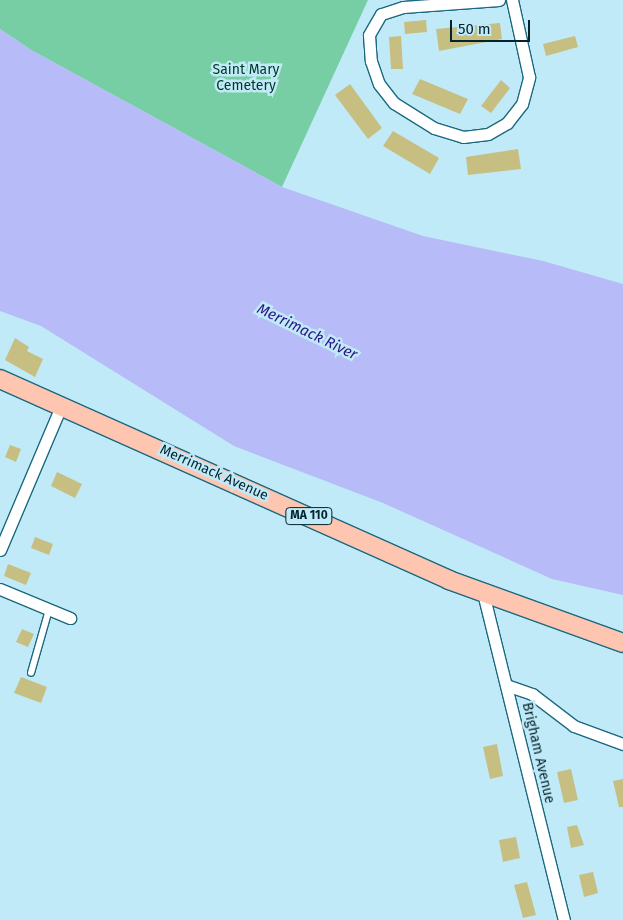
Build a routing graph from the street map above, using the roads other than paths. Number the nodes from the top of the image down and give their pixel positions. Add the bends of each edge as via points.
1 (499, 0) edge
2 (512, 0) edge
3 (0, 378) edge
4 (61, 406) junction
5 (0, 550) edge
6 (0, 590) edge
7 (483, 593) junction
8 (49, 610) junction
9 (70, 618) dead end
10 (623, 643) edge
11 (31, 673) dead end
12 (506, 685) junction
13 (623, 744) edge
14 (564, 920) edge

1 - 2 street via 403,6 381,14 369,35 371,61 379,84 394,103 434,128 463,137 488,134 506,123 522,104 528,77
3 - 4 main road, Merrimack Avenue / MA 110
4 - 5 street
4 - 7 main road, Merrimack Avenue / MA 110
6 - 8 street
7 - 10 main road, Merrimack Avenue / MA 110
7 - 12 street, Brigham Avenue
8 - 9 street
8 - 11 lane
12 - 13 street via 532,694 574,726
12 - 14 street, Brigham Avenue

